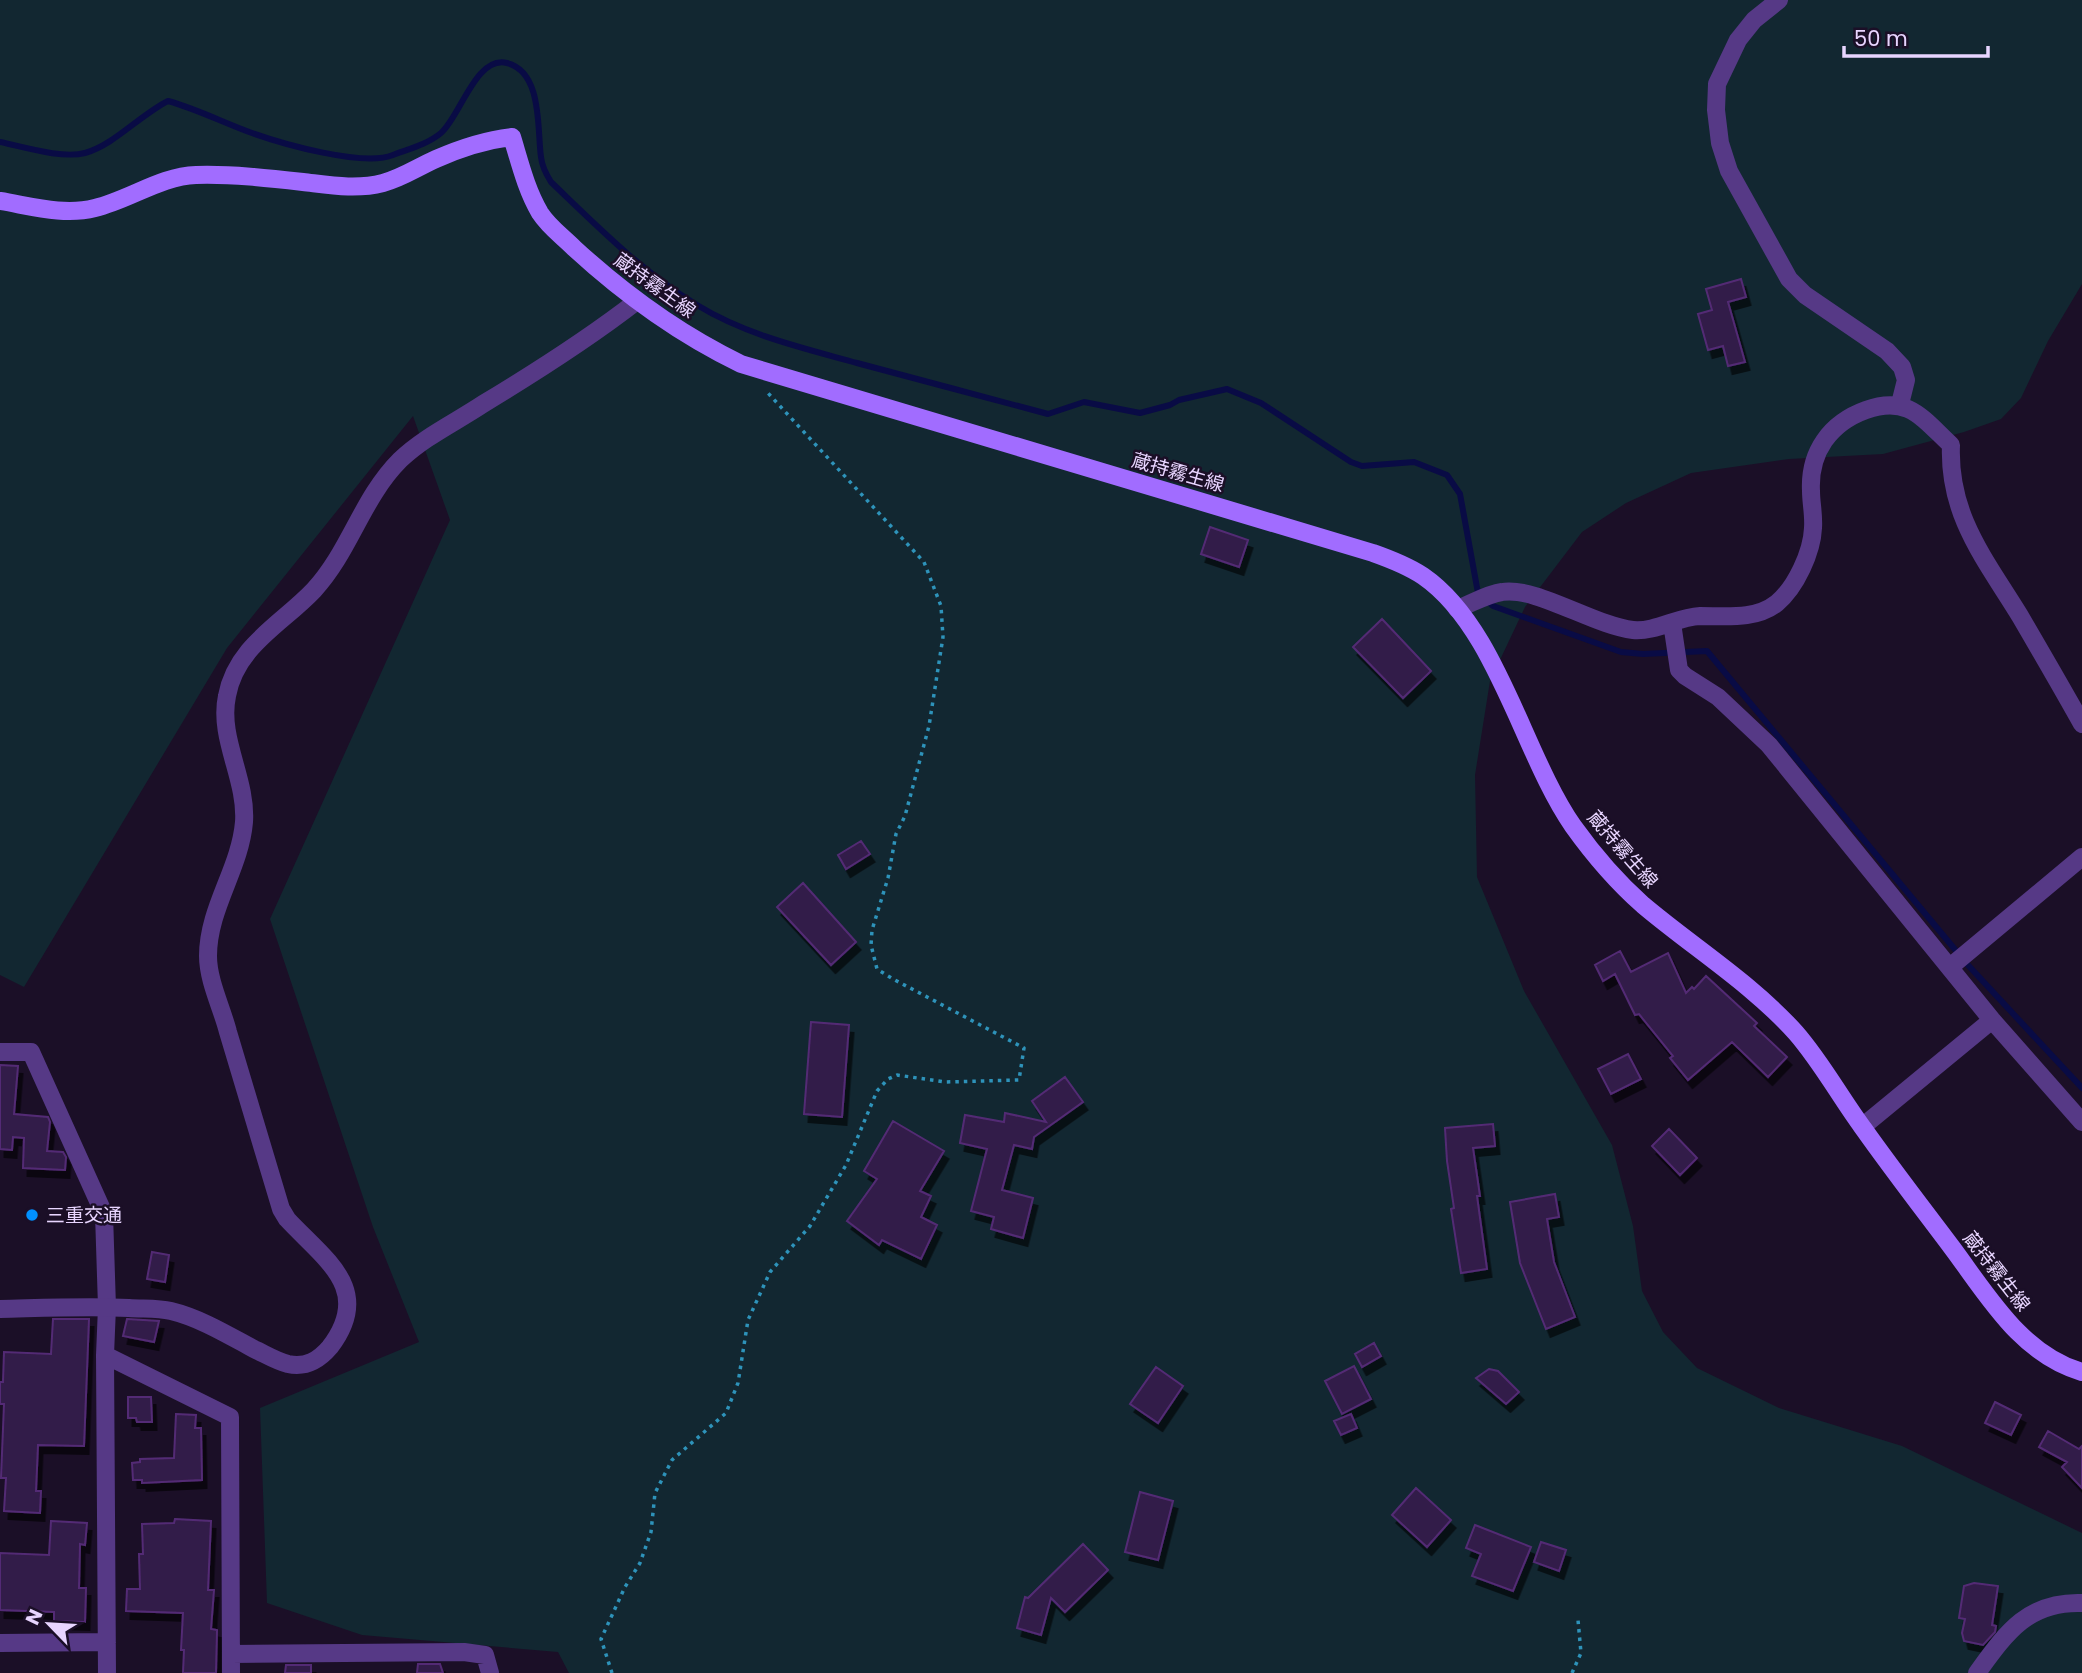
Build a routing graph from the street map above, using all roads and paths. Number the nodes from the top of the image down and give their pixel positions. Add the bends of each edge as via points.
1 (1779, 0) edge
2 (0, 201) edge
3 (637, 301) junction
4 (741, 364) junction
5 (1900, 404) junction
6 (1463, 607) junction
7 (1673, 630) junction
8 (2082, 724) edge
9 (2082, 857) edge
10 (1953, 965) junction
11 (1992, 1020) junction
12 (0, 1052) edge
13 (2082, 1122) edge
14 (1862, 1127) junction
15 (107, 1307) junction
16 (0, 1309) edge
17 (105, 1355) junction
18 (2082, 1373) edge
19 (2082, 1603) edge
20 (1578, 1620) dead end
21 (107, 1642) junction
22 (0, 1643) edge
23 (231, 1654) junction
24 (107, 1673) edge
25 (231, 1673) edge
26 (490, 1673) edge
27 (612, 1673) edge
28 (1572, 1673) edge
29 (1977, 1673) edge

1 - 5 street via 1738,40 1717,84 1720,143 1729,172 1789,279 1902,367 1906,380
2 - 3 main road, 蔵持霧生線 via 79,211 184,176 200,175 367,186 398,178 468,146 512,137 541,215
3 - 4 main road, 蔵持霧生線 via 706,347
3 - 15 street via 403,458 373,492 328,573 247,651 227,693 225,722 244,801 244,825 212,922 209,967 281,1209 345,1286 349,1305 342,1328 323,1355 300,1366 275,1360 172,1311
4 - 6 main road, 蔵持霧生線 via 1373,553 1423,576
4 - 27 path via 924,562 941,606 943,637 929,726 872,930 877,969 1024,1048 1019,1080 945,1082 897,1075 877,1091 846,1165 810,1226 770,1272 748,1320 738,1383 726,1413 672,1460 655,1493 651,1532 640,1563 601,1639
5 - 7 street via 1858,413 1823,439 1811,478 1812,538 1797,575 1778,602 1747,615 1695,616
5 - 8 street via 1951,445 1954,492 1966,526
6 - 7 street via 1499,592 1521,593 1634,630
6 - 14 main road, 蔵持霧生線 via 1573,826 1621,884 1772,1008 1816,1058
7 - 10 street via 1676,662 1685,676 1718,696 1769,745
9 - 10 street
10 - 11 street
11 - 13 street
11 - 14 street
12 - 15 street via 31,1052 104,1214
14 - 18 main road, 蔵持霧生線 via 1999,1311 2047,1358
15 - 16 street
15 - 17 street
17 - 21 street
17 - 23 street via 230,1416
19 - 29 street via 2054,1604 2032,1613 2005,1636
20 - 28 path via 1581,1653
21 - 22 street
21 - 24 street
23 - 25 street
23 - 26 street via 464,1652 485,1655

